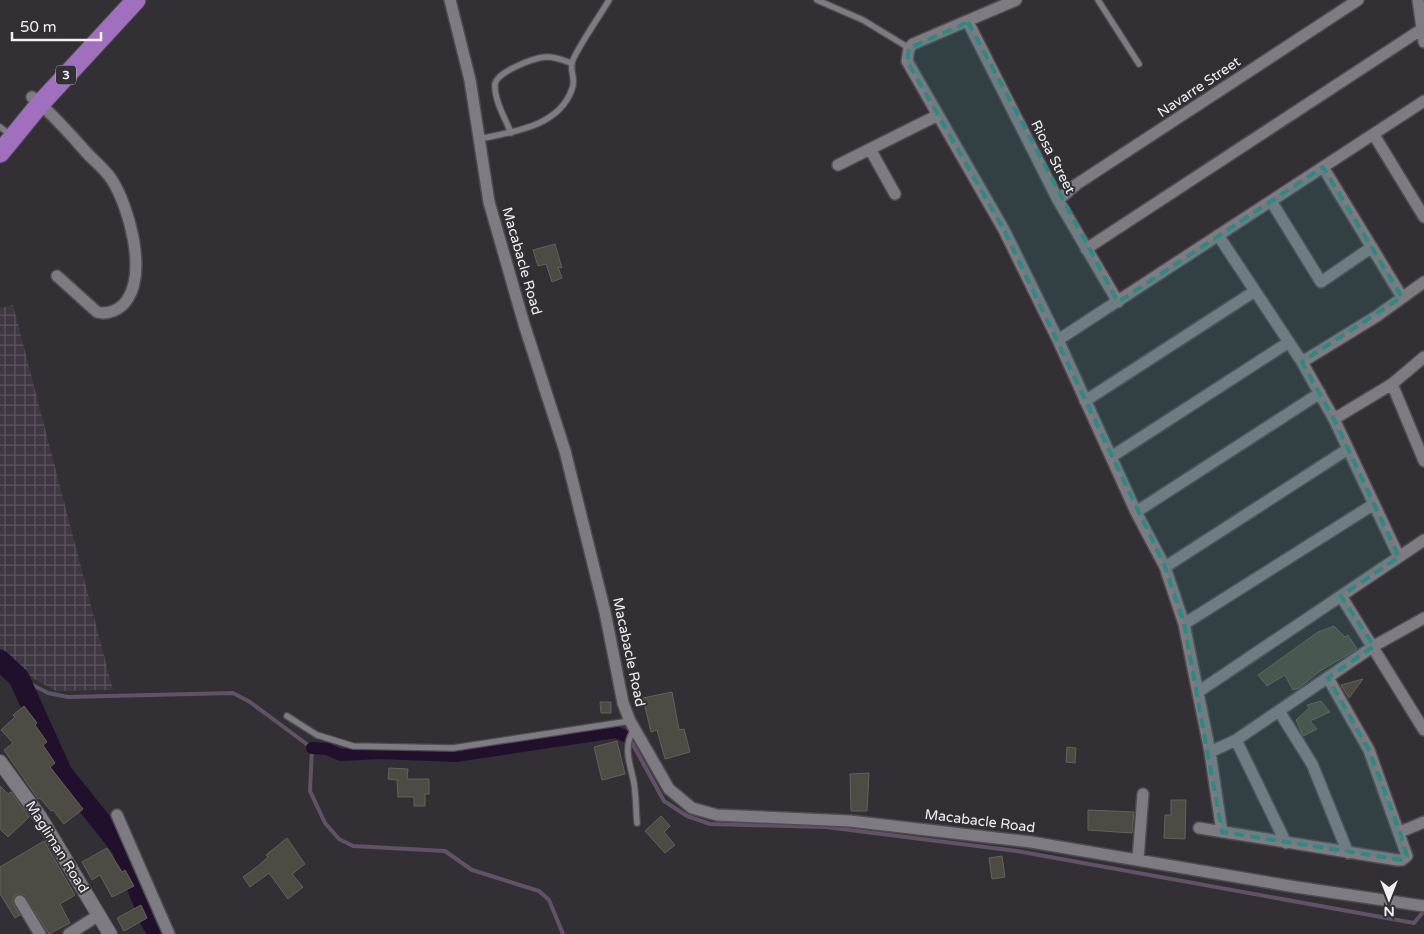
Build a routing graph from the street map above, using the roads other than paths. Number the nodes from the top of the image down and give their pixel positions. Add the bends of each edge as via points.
1 (121, 0) edge
2 (136, 0) edge
3 (450, 0) edge
4 (609, 0) edge
5 (817, 0) edge
6 (1016, 0) edge
7 (1098, 0) edge
8 (1358, 0) edge
9 (1418, 0) edge
10 (968, 22) junction
11 (1422, 29) junction
12 (1424, 42) edge
13 (909, 48) junction
14 (571, 63) junction
15 (1139, 64) dead end
16 (36, 100) junction
17 (1424, 102) edge
18 (938, 115) junction
19 (1, 130) edge
20 (511, 133) junction
21 (1374, 135) junction
22 (478, 139) junction
23 (870, 149) junction
24 (0, 153) edge
25 (838, 165) dead end
26 (1323, 167) junction
27 (895, 194) dead end
28 (1058, 200) junction
29 (1271, 201) junction
30 (1424, 217) edge
31 (1218, 235) junction
32 (1372, 247) junction
33 (1086, 249) junction
34 (57, 276) dead end
35 (1424, 282) edge
36 (1255, 291) junction
37 (1402, 297) junction
38 (1118, 302) junction
39 (1058, 340) junction
40 (1289, 342) junction
41 (1424, 357) edge
42 (1302, 362) junction
43 (1392, 384) junction
44 (1320, 393) junction
45 (1086, 401) junction
46 (1334, 419) junction
47 (1348, 449) junction
48 (1111, 457) junction
49 (1424, 461) edge
50 (1374, 504) junction
51 (1136, 512) junction
52 (1424, 540) edge
53 (1399, 557) junction
54 (1165, 567) junction
55 (1341, 596) junction
56 (1424, 618) edge
57 (1184, 624) junction
58 (1374, 646) junction
59 (1328, 678) junction
60 (1198, 692) junction
61 (1279, 710) junction
62 (287, 716) dead end
63 (630, 721) junction
64 (1424, 730) edge
65 (636, 732) junction
66 (1236, 740) junction
67 (1210, 752) junction
68 (0, 762) edge
69 (1143, 794) dead end
70 (117, 815) dead end
71 (1424, 822) edge
72 (637, 823) dead end
73 (1199, 828) dead end
74 (1222, 832) junction
75 (1400, 832) junction
76 (1286, 843) junction
77 (1348, 853) junction
78 (1138, 859) junction
79 (20, 901) dead end
80 (1424, 906) edge
81 (99, 915) junction
82 (40, 934) edge
83 (69, 934) edge
84 (110, 934) edge
85 (169, 934) edge

1 - 16 highway, 3
2 - 16 highway, 3
3 - 22 street, Macabacle Road via 470,80
4 - 14 lane
5 - 13 lane via 863,20
6 - 10 street
7 - 15 lane
8 - 28 street, Navarre Street via 1077,184
9 - 11 street
10 - 13 street
10 - 28 street, Riosa Street
11 - 12 street
11 - 33 street
13 - 18 street via 907,61
14 - 20 lane via 573,89 560,109 544,122
14 - 20 lane via 544,57 498,76 495,84 497,98
16 - 19 highway, 3
16 - 24 highway, 3
16 - 34 street via 111,178 124,204 134,254 131,292 117,309 103,314
17 - 21 street
18 - 23 street
18 - 39 street via 1004,230
20 - 22 lane
21 - 26 street
21 - 30 street
22 - 63 street, Macabacle Road via 501,246 586,529 623,703
23 - 25 street
23 - 27 street
26 - 29 street
26 - 32 street
28 - 33 street, Riosa Street
29 - 31 street
29 - 32 street via 1321,282
31 - 36 street
31 - 38 street
32 - 37 street
33 - 38 street, Riosa Street
35 - 37 street
36 - 40 street
36 - 45 street
37 - 42 street
38 - 39 street
39 - 45 street
40 - 42 street
40 - 48 street
41 - 43 street
42 - 44 street
43 - 46 street
43 - 49 street
44 - 46 street
44 - 51 street
45 - 48 street
46 - 47 street
47 - 50 street
47 - 54 street
48 - 51 street
50 - 53 street
50 - 57 street
51 - 54 street
52 - 53 street
53 - 55 street
54 - 57 street
55 - 58 street
55 - 60 street
56 - 58 street
57 - 60 street
58 - 59 street
58 - 64 street
59 - 61 street
59 - 75 street via 1369,750
60 - 67 street
61 - 66 street
61 - 77 street via 1312,764
62 - 63 lane via 317,735 353,746 444,748
63 - 65 street, Macabacle Road
65 - 72 lane via 628,739 628,754
65 - 78 street, Macabacle Road via 669,789 692,808 705,813 850,821 1031,842
66 - 67 street
66 - 76 street
67 - 74 street
68 - 81 street, Magliman Road via 40,817
69 - 78 street
70 - 85 street
71 - 75 street
73 - 74 street
74 - 76 street
75 - 77 street via 1407,856 1402,860
76 - 77 street
78 - 80 street, Macabacle Road
79 - 82 street
81 - 83 street
81 - 84 street, Magliman Road

